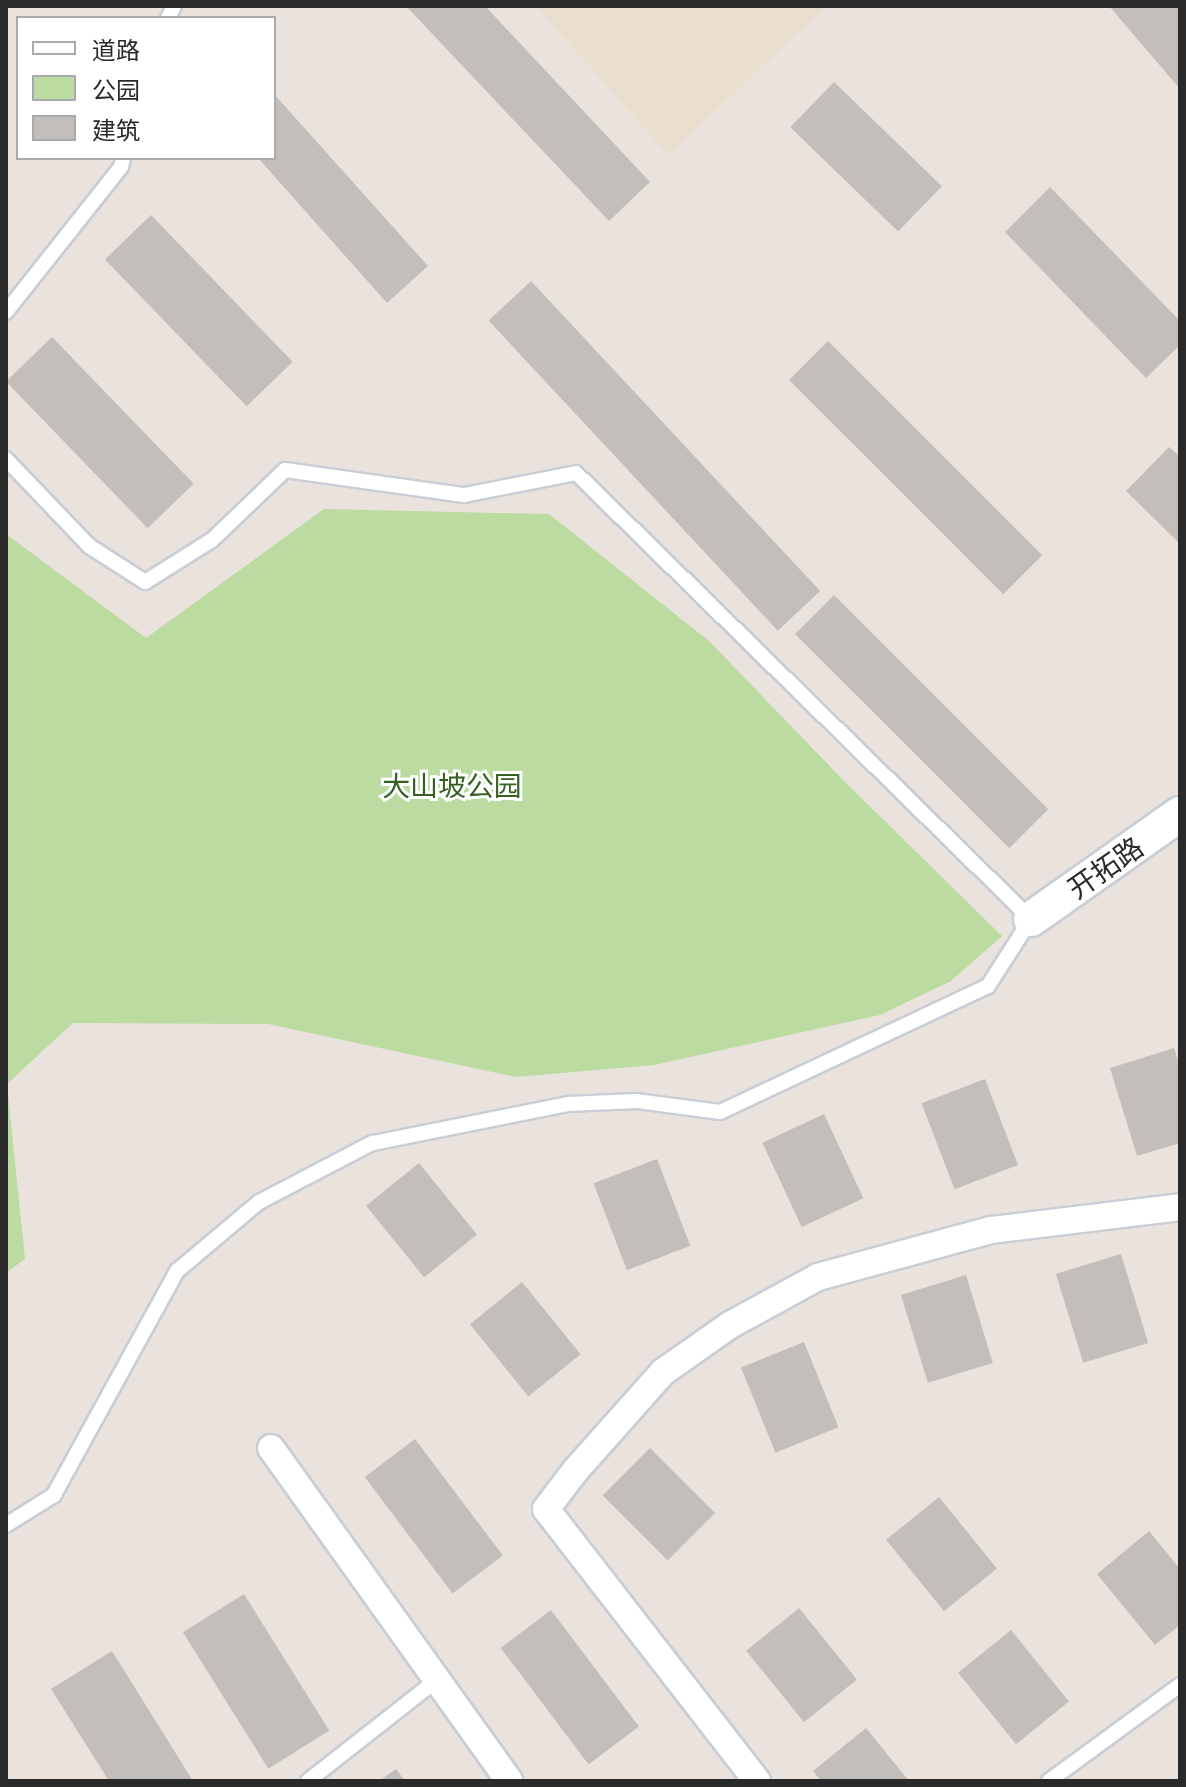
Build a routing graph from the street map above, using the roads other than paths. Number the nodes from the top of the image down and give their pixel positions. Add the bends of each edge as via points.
1 (123, 160) edge
2 (6, 312) edge
3 (6, 459) edge
4 (1180, 814) edge
5 (1031, 919) junction
6 (1180, 1207) edge
7 (271, 1448) dead end
8 (6, 1525) edge
9 (437, 1680) junction
10 (1180, 1685) edge
11 (308, 1781) edge
12 (509, 1781) edge
13 (757, 1781) edge
14 (1049, 1781) edge

1 - 2 lane
3 - 5 lane via 89,546 145,582 212,540 285,470 464,495 576,473
4 - 5 street, 开拓路
5 - 8 lane via 988,986 720,1112 636,1101 568,1104 372,1143 259,1202 177,1271 54,1495
6 - 13 street via 991,1230 818,1277 730,1325 663,1372 546,1509
7 - 9 street
9 - 11 lane
9 - 12 street
10 - 14 lane

